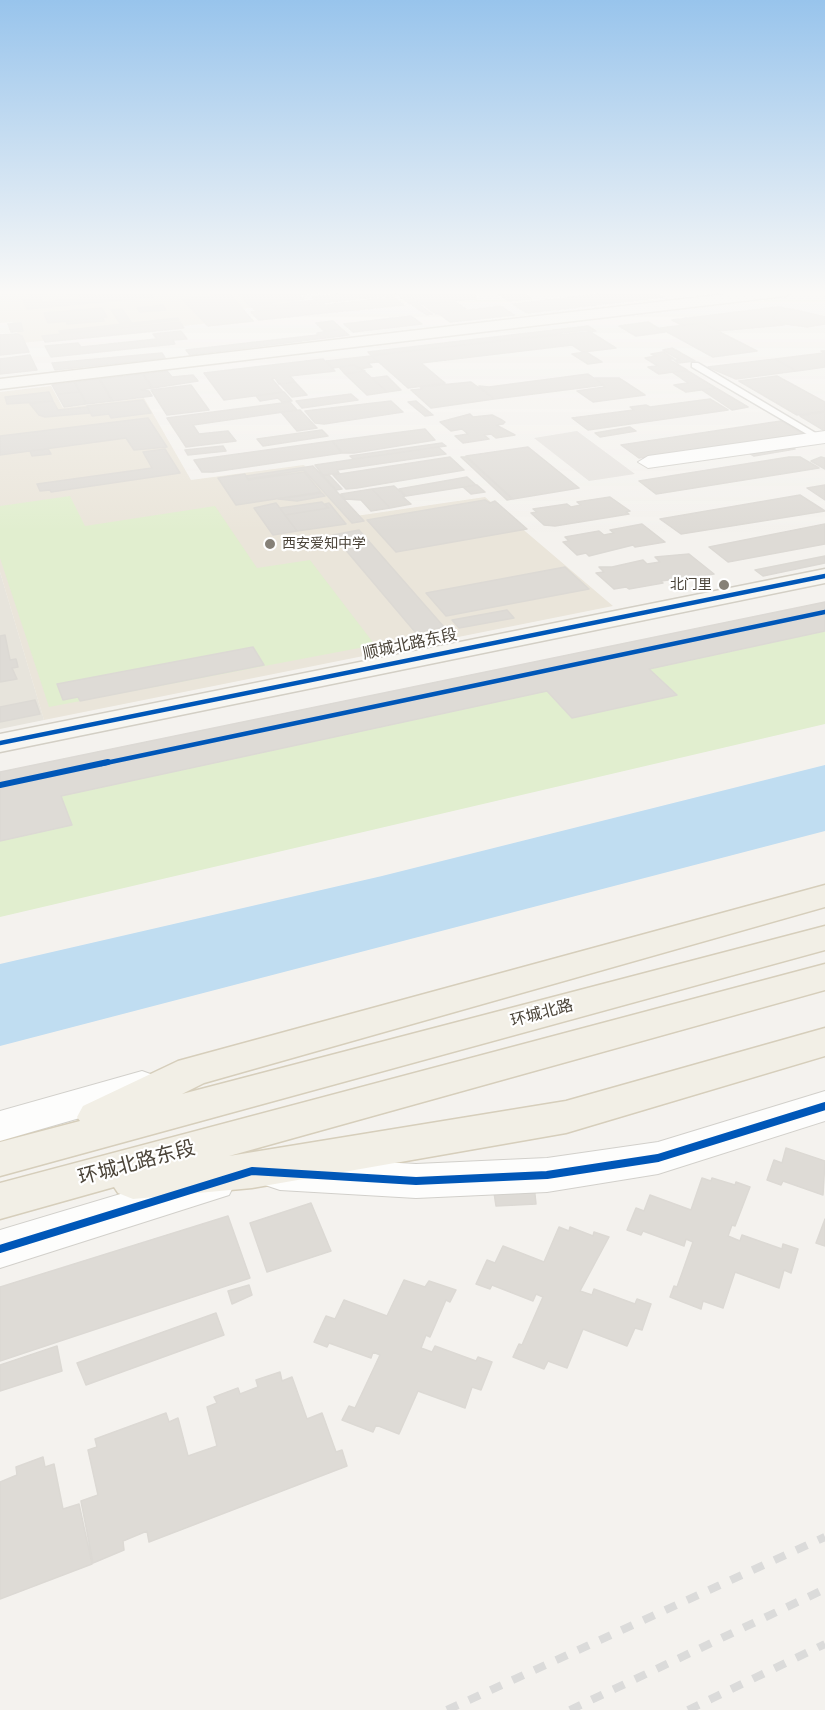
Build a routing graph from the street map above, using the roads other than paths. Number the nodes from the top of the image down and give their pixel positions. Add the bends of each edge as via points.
1 (104, 372) edge
2 (707, 372) edge
3 (0, 384) edge
4 (823, 437) edge
5 (648, 462) dead end
6 (825, 576) edge
7 (0, 743) edge
8 (825, 896) edge
9 (825, 939) edge
10 (825, 977) edge
11 (825, 1042) edge
12 (192, 1072) joint
13 (260, 1089) joint
14 (825, 1106) edge
15 (18, 1156) edge
16 (252, 1171) junction
17 (0, 1201) edge
18 (0, 1249) edge

1 - 3 street
2 - 4 lane
4 - 5 street
6 - 7 street, 顺城北路东段
8 - 12 main road
9 - 13 main road, 环城北路
10 - 15 main road, 环城北路东段 via 274,1129
11 - 16 main road via 566,1117
12 - 15 street
13 - 15 main road, 环城北路东段
14 - 16 street via 658,1158 547,1175 416,1181
15 - 16 main road
15 - 17 main road, 环城北路东段
16 - 18 street

